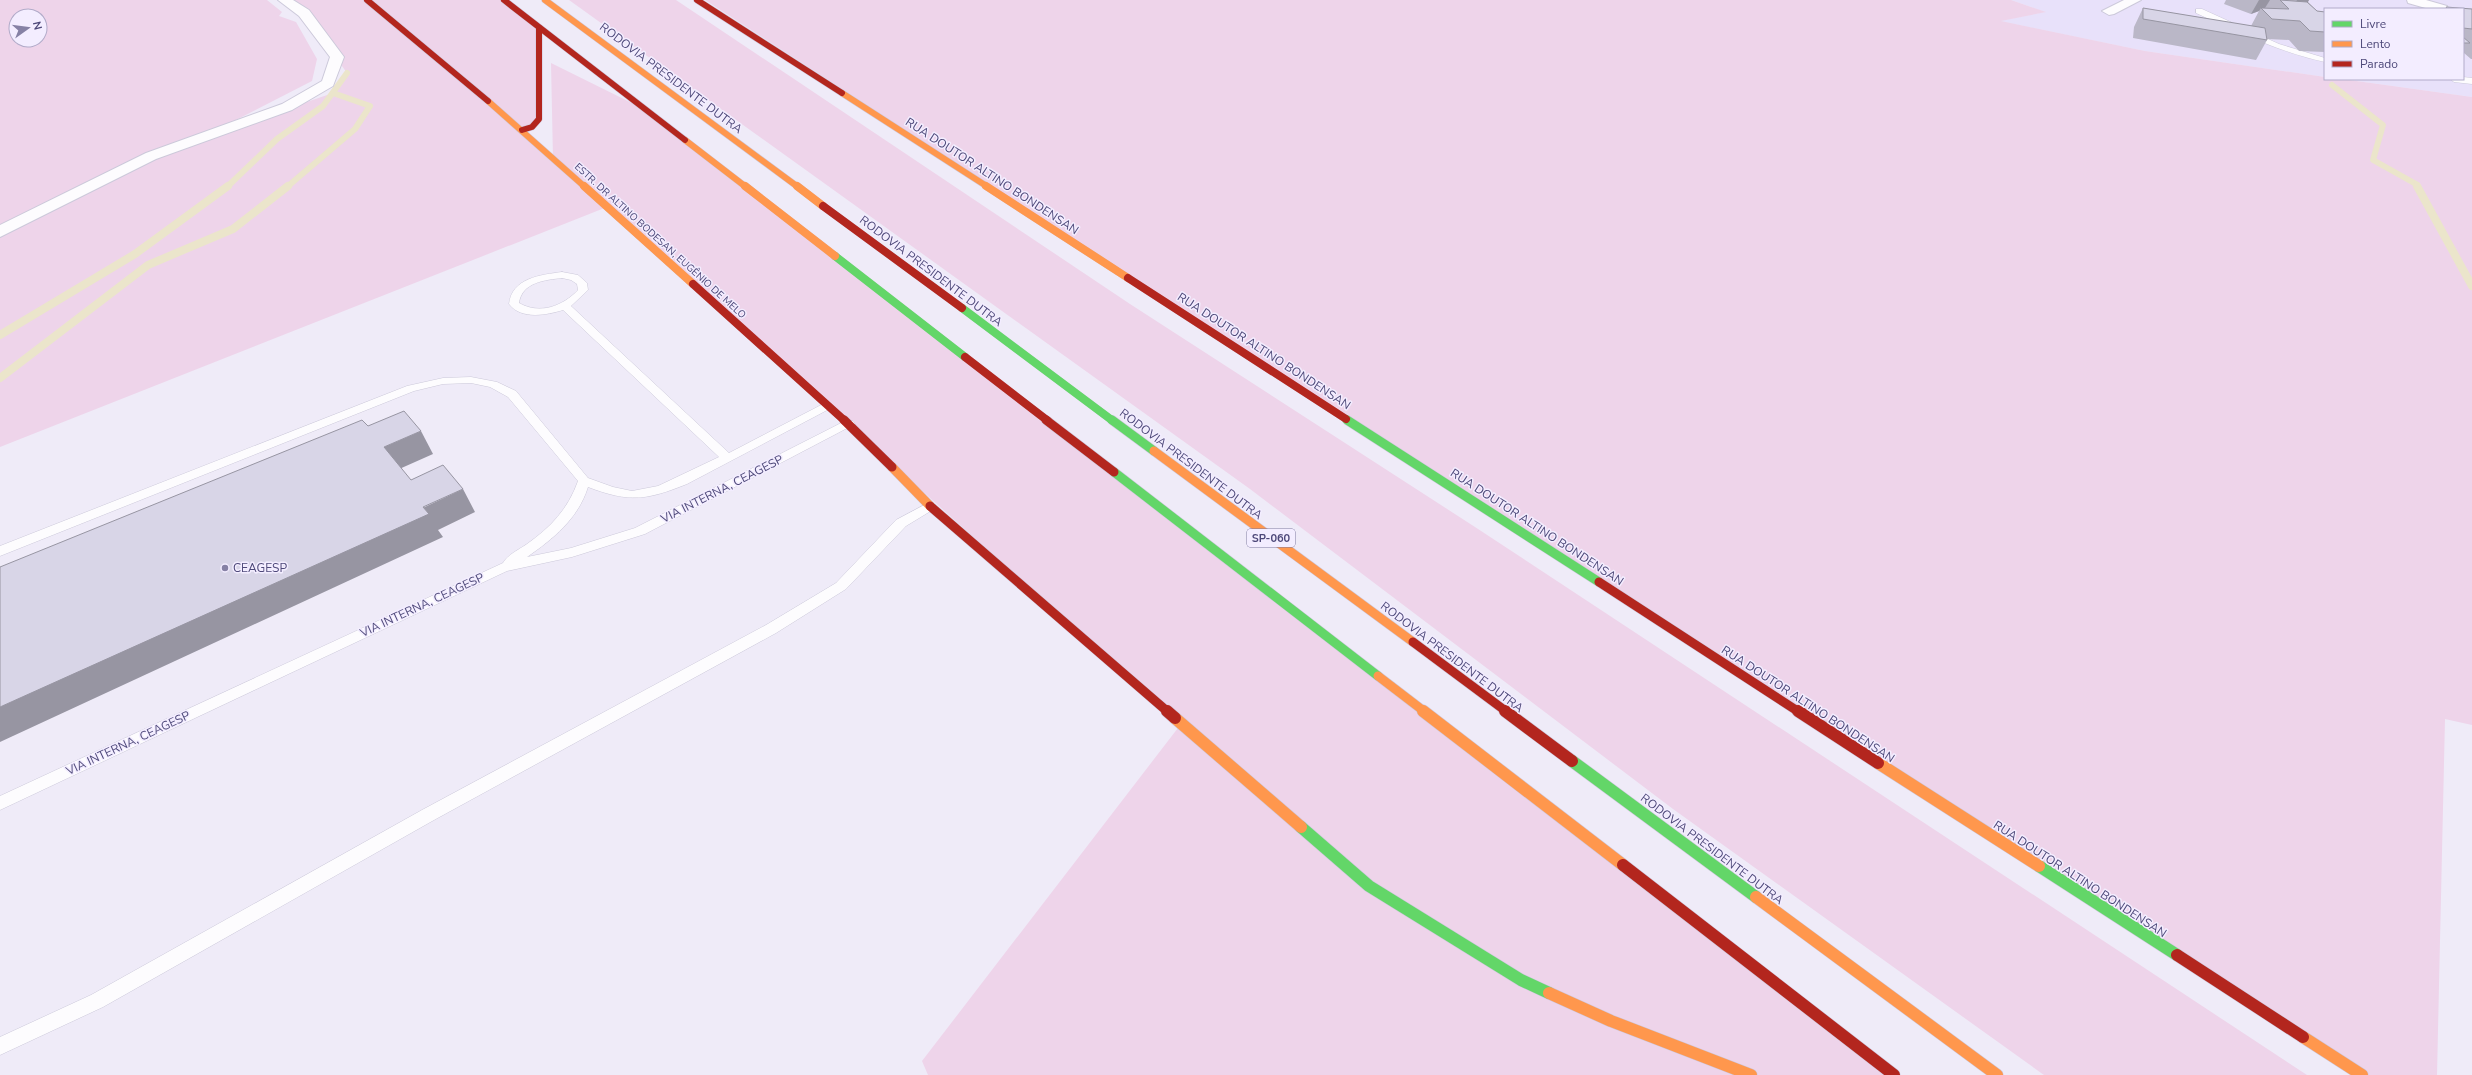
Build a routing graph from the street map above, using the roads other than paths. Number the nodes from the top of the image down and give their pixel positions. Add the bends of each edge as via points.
1 (284, 0) edge
2 (367, 0) edge
3 (504, 0) edge
4 (545, 0) edge
5 (697, 0) edge
6 (2135, 0) edge
7 (2413, 0) edge
8 (2439, 8) edge
9 (2109, 11) dead end
10 (2199, 11) dead end
11 (539, 28) junction
12 (2324, 60) edge
13 (522, 130) junction
14 (0, 232) edge
15 (565, 306) junction
16 (827, 407) junction
17 (849, 424) junction
18 (727, 458) junction
19 (584, 480) junction
20 (930, 506) junction
21 (0, 551) edge
22 (504, 567) junction
23 (0, 803) edge
24 (0, 1046) edge
25 (1751, 1075) edge
26 (1894, 1075) edge
27 (1997, 1075) edge
28 (2362, 1075) edge

1 - 14 street via 304,13 337,57 328,83 287,107 151,156
2 - 13 main road, ESTR. DR ALTINO BODESAN, EUGÊNIO DE MELO
3 - 11 main road
4 - 27 main road, RODOVIA PRESIDENTE DUTRA / SP-060
5 - 28 main road, RUA DOUTOR ALTINO BONDENSAN
6 - 9 street
7 - 8 street
10 - 12 lane via 2284,49
11 - 13 main road via 539,119 532,126
11 - 26 main road
13 - 16 main road, ESTR. DR ALTINO BODESAN, EUGÊNIO DE MELO
15 - 15 lane via 577,299 583,290 582,283 574,277 562,275 540,279 520,288 514,296 514,304 521,310 534,312
15 - 18 lane
16 - 17 main road, ESTR. DR ALTINO BODESAN, EUGÊNIO DE MELO
16 - 18 lane, VIA INTERNA, CEAGESP
17 - 20 main road, ESTR. DR ALTINO BODESAN, EUGÊNIO DE MELO
17 - 22 lane, VIA INTERNA, CEAGESP via 640,531 580,550
18 - 19 lane, VIA INTERNA, CEAGESP via 684,481 660,490 632,495 611,491
19 - 21 lane, VIA INTERNA, CEAGESP via 512,394 493,384 471,380 443,381 411,388
19 - 22 lane via 580,496 569,515 555,530
20 - 24 lane via 901,523 841,586 771,629 428,815 97,1001
20 - 25 main road, ESTR. DR ALTINO BODESAN, EUGÊNIO DE MELO via 1369,886 1521,980 1611,1021
22 - 23 lane, VIA INTERNA, CEAGESP

